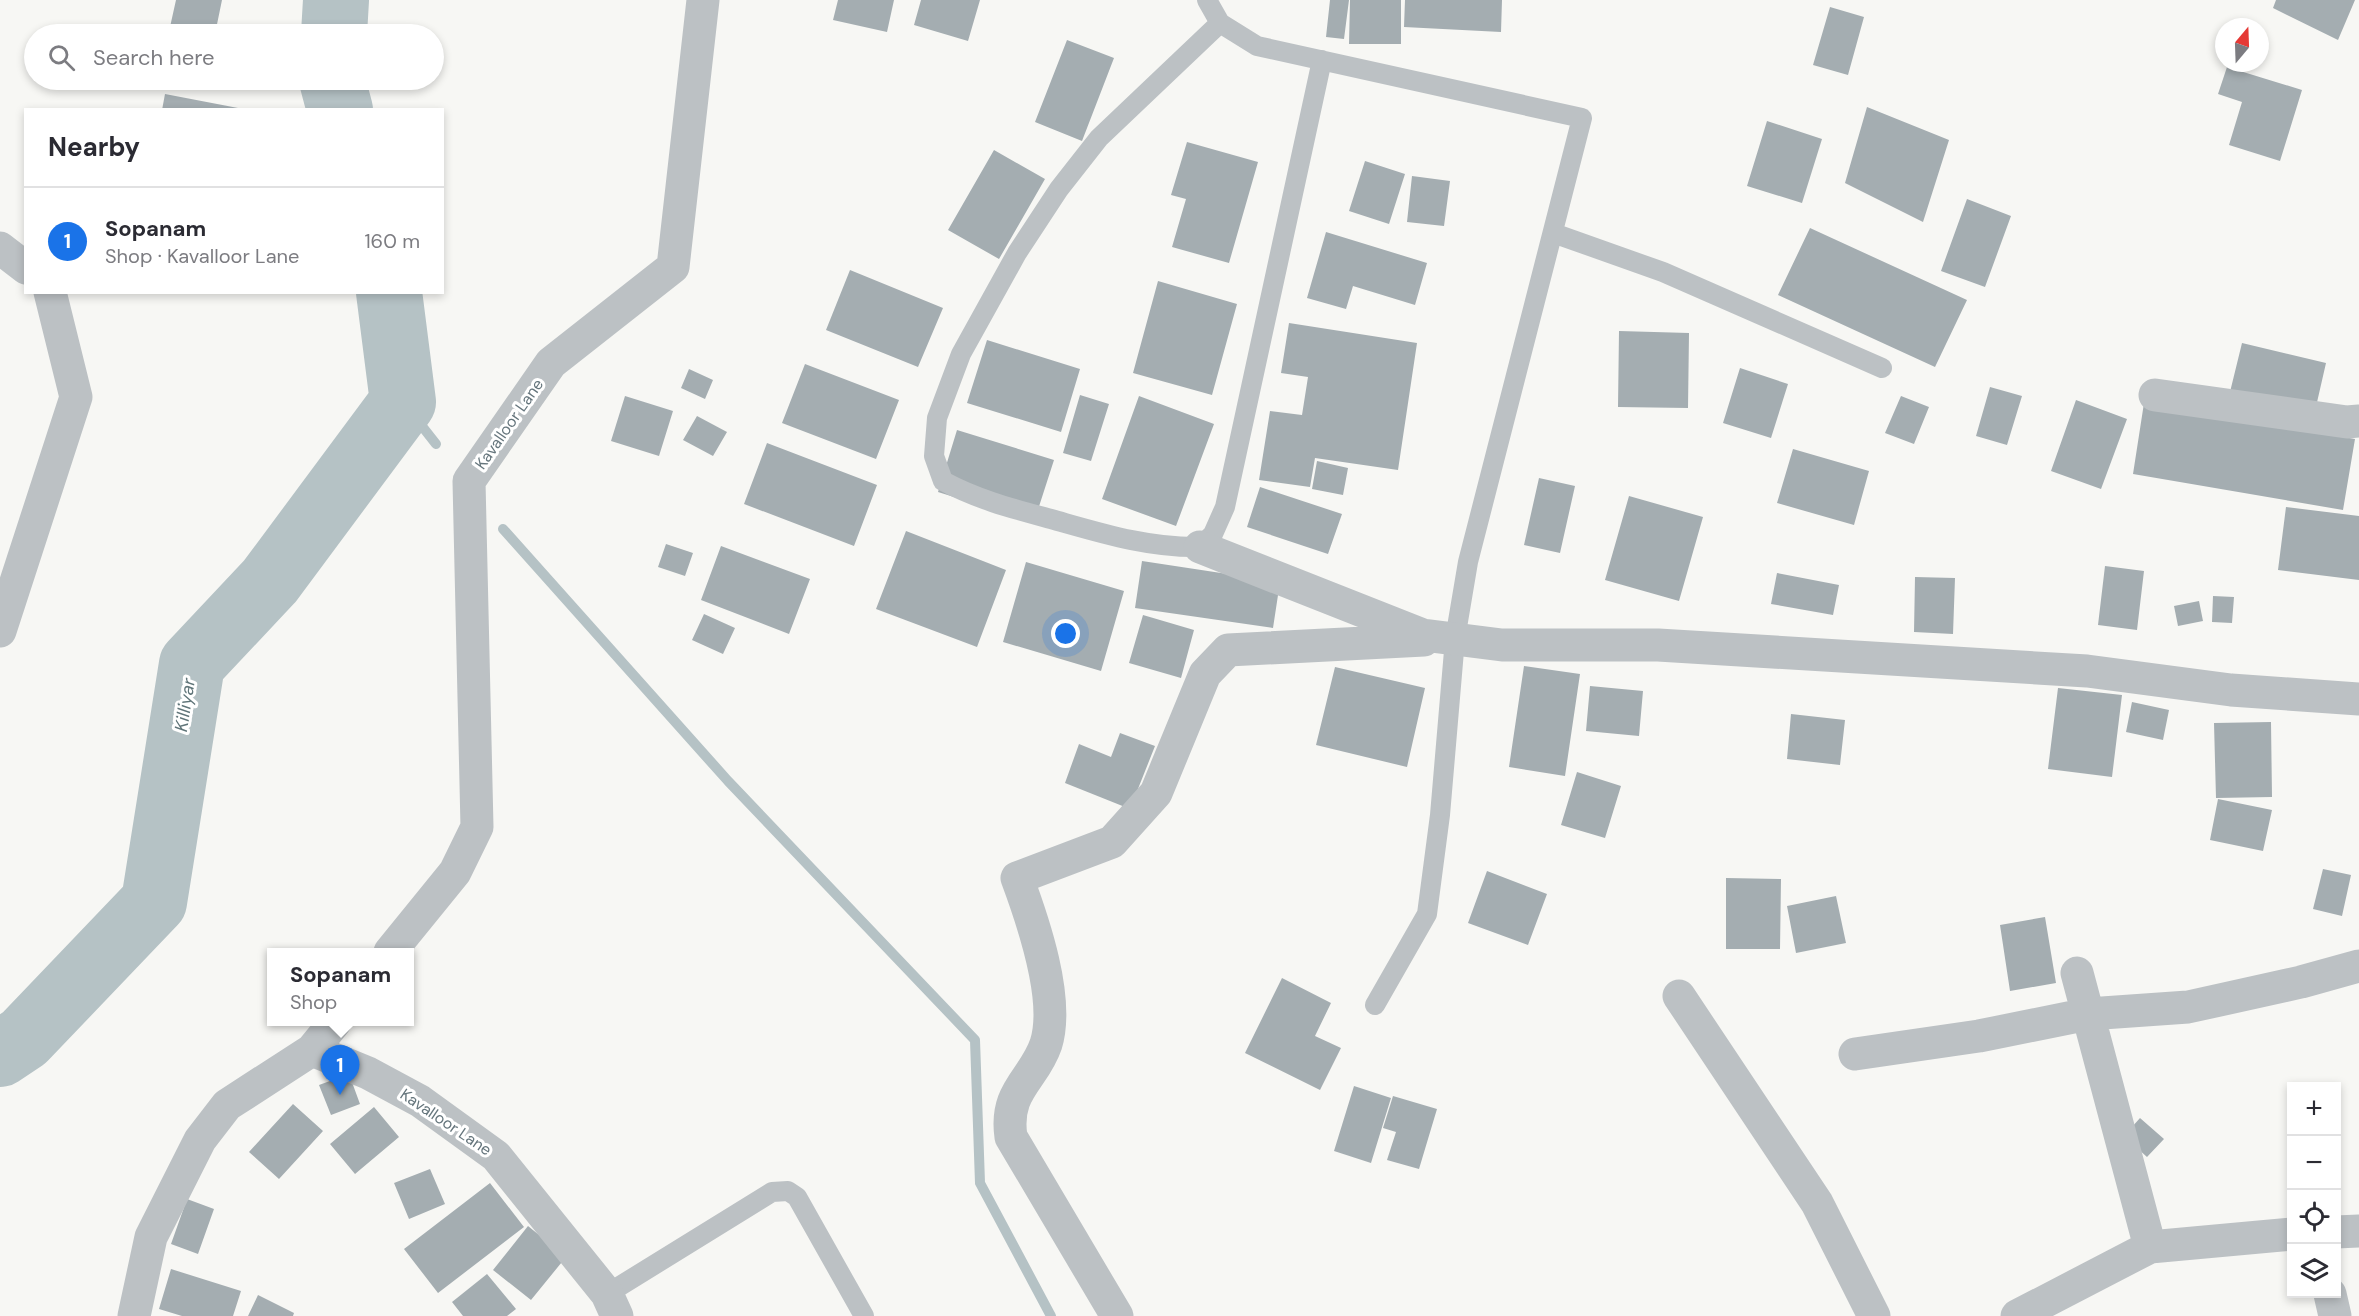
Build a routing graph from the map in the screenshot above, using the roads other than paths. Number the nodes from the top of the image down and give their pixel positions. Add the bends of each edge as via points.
1 (703, 0) edge
2 (1207, 0) edge
3 (1220, 23) junction
4 (1322, 60) junction
5 (1552, 233) junction
6 (0, 248) edge
7 (24, 266) edge
8 (50, 294) edge
9 (1882, 368) dead end
10 (2156, 395) dead end
11 (2359, 421) edge
12 (1200, 547) junction
13 (0, 631) edge
14 (1455, 639) junction
15 (2359, 699) edge
16 (393, 948) edge
17 (2359, 966) edge
18 (2078, 973) dead end
19 (1679, 996) dead end
20 (1374, 1005) dead end
21 (2088, 1014) junction
22 (331, 1026) edge
23 (312, 1050) junction
24 (1855, 1054) dead end
25 (2341, 1232) edge
26 (2359, 1232) edge
27 (2287, 1234) edge
28 (2150, 1247) junction
29 (2331, 1298) edge
30 (612, 1305) edge
31 (134, 1316) edge
32 (864, 1316) edge
33 (1117, 1316) edge
34 (1874, 1316) edge
35 (2017, 1316) edge
36 (2335, 1316) edge

1 - 16 street, Kavalloor Lane via 673,267 551,363 469,481 477,827 455,872
2 - 3 lane
3 - 4 lane via 1257,46
3 - 12 lane via 1099,138 1059,189 1017,253 961,354 937,418 934,456 943,482 973,498 1125,540 1169,548
4 - 5 lane via 1582,118
4 - 12 lane via 1225,507 1213,534
5 - 9 lane via 1663,272
5 - 14 lane via 1468,562
6 - 7 street
8 - 13 street via 76,397
10 - 11 street
12 - 14 street via 1423,635
14 - 15 street via 1502,645 1658,645 2087,671 2231,690
14 - 20 lane via 1427,914
14 - 33 street via 1228,650 1205,674 1156,793 1112,842 1017,878 1037,932 1049,1027 1045,1047 1012,1104 1011,1137
17 - 21 street via 2188,1007
18 - 21 street
19 - 34 street via 1817,1203
21 - 24 street via 1979,1036
21 - 28 street
22 - 23 street
23 - 30 street, Kavalloor Lane via 368,1073 420,1101 496,1156
23 - 31 street via 227,1105 200,1140 151,1237
25 - 26 street
27 - 28 street
28 - 35 street
29 - 36 street
30 - 32 lane via 772,1192 788,1191 797,1197

